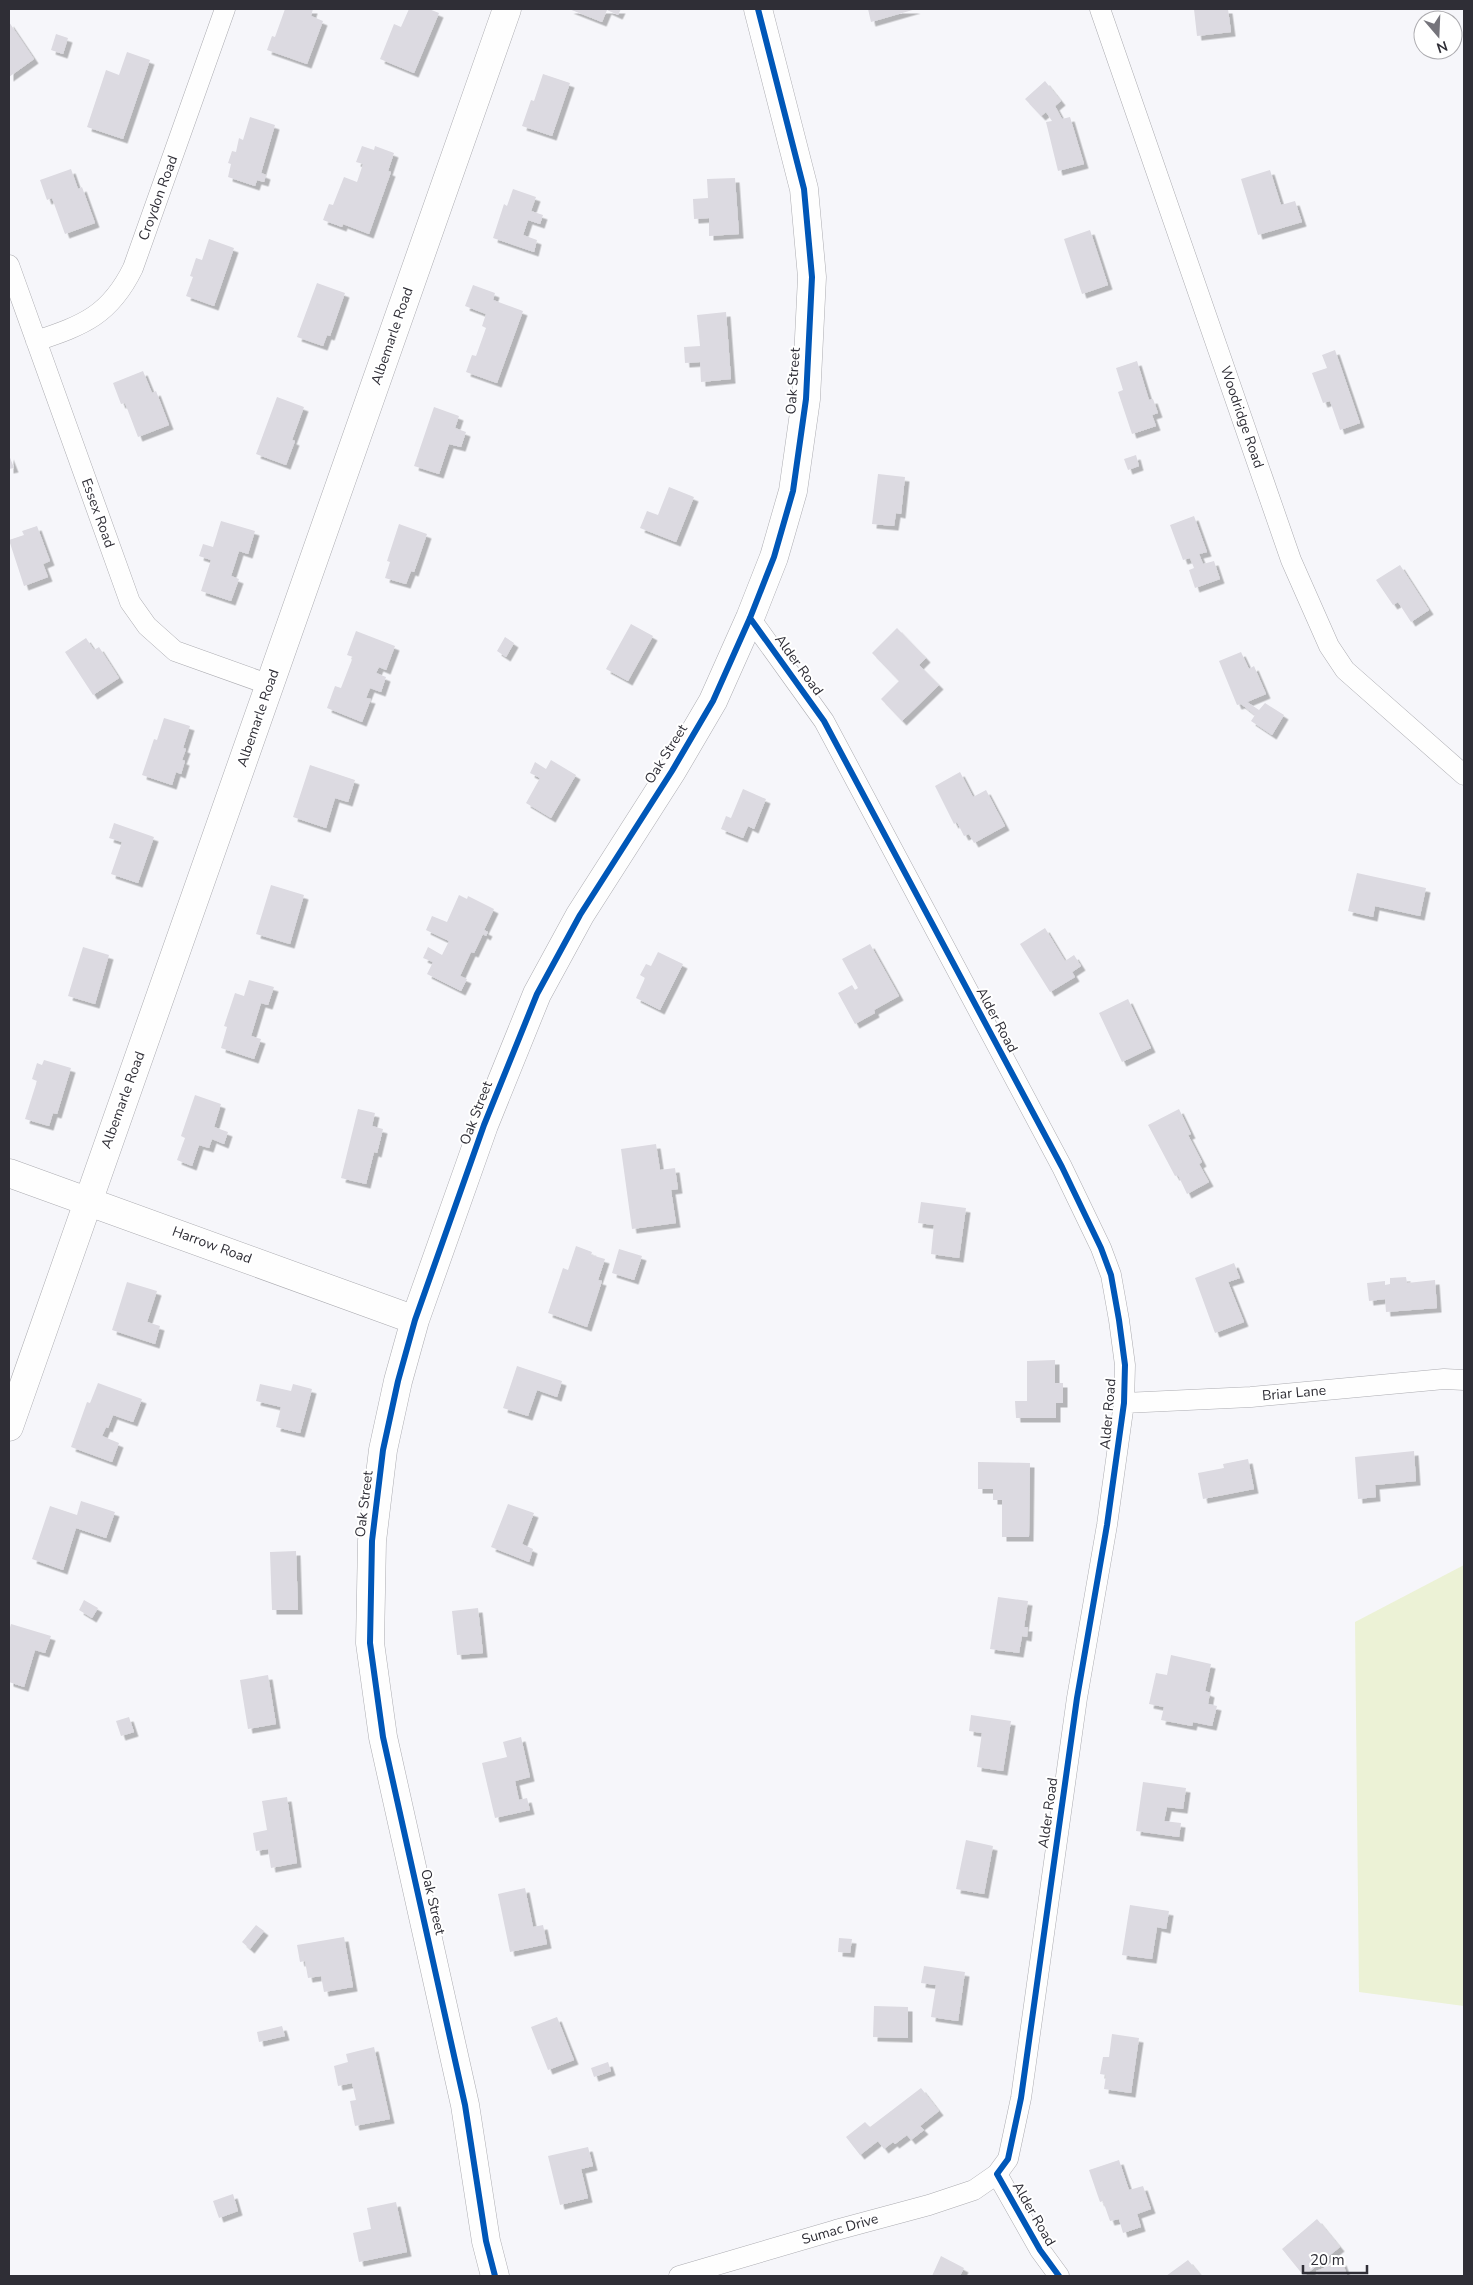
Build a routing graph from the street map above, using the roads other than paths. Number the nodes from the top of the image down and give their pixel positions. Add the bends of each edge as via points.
1 (225, 9) edge
2 (507, 9) edge
3 (758, 9) edge
4 (1100, 9) edge
5 (9, 265) edge
6 (36, 341) junction
7 (750, 618) junction
8 (270, 685) junction
9 (1464, 775) edge
10 (9, 1173) edge
11 (87, 1200) junction
12 (415, 1320) junction
13 (1464, 1380) edge
14 (1124, 1403) junction
15 (9, 1426) edge
16 (997, 2174) junction
17 (495, 2276) edge
18 (679, 2276) edge
19 (1059, 2276) edge

1 - 6 street, Croydon Road via 124,287 110,305 93,317 69,330
2 - 8 street, Albemarle Road
3 - 7 street, Oak Street via 804,189 812,276 806,399 793,490 774,558
4 - 9 street, Woodridge Road via 1291,560 1329,646 1346,670
5 - 6 street, Essex Road
6 - 8 street, Essex Road via 130,602 147,626 175,651
7 - 12 street, Oak Street via 712,702 580,915 537,994 484,1125
7 - 14 street, Alder Road via 824,721 1062,1167 1101,1248 1111,1275 1120,1328 1125,1365
8 - 11 street, Albemarle Road
10 - 11 street, Harrow Road
11 - 12 street, Harrow Road
11 - 15 street, Albemarle Road
12 - 17 street, Oak Street via 383,1450 372,1541 370,1643 383,1737 465,2105 486,2241
13 - 14 street, Briar Lane via 1444,1379 1251,1397
14 - 16 street, Alder Road via 1077,1698 1021,2098 1008,2159
16 - 18 street, Sumac Drive via 974,2190 929,2205
16 - 19 street, Alder Road via 1040,2250

